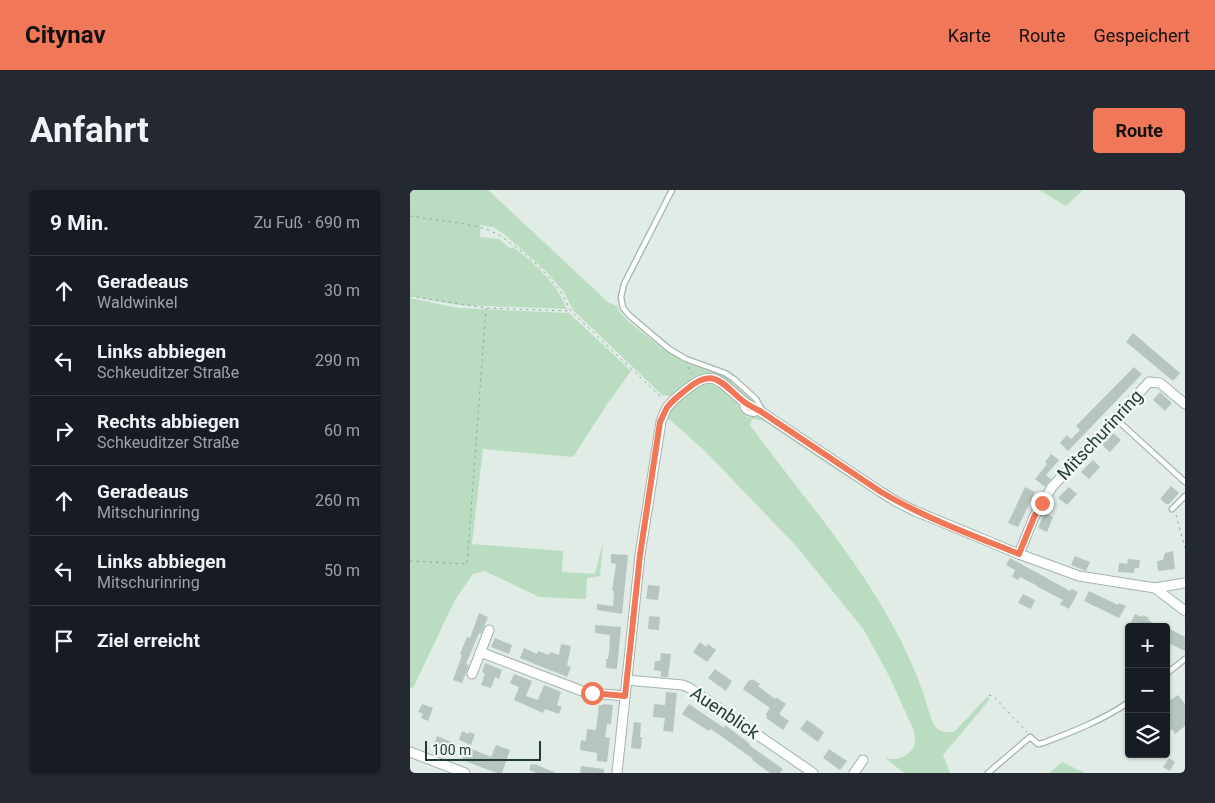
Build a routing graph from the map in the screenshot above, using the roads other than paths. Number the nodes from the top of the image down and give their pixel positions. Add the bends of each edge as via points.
1 (672, 190) edge
2 (1185, 404) edge
3 (760, 411) junction
4 (1116, 419) junction
5 (1185, 482) edge
6 (1185, 496) edge
7 (1172, 508) road end
8 (1019, 554) junction
9 (1185, 583) edge
10 (1155, 588) junction
11 (1185, 611) edge
12 (488, 630) dead end
13 (480, 652) junction
14 (1185, 659) edge
15 (1170, 671) edge
16 (472, 674) dead end
17 (627, 680) junction
18 (625, 696) junction
19 (1125, 705) edge
20 (410, 752) edge
21 (863, 760) dead end
22 (465, 773) edge
23 (617, 773) edge
24 (813, 773) edge
25 (854, 773) edge
26 (988, 773) edge

1 - 3 lane via 624,284 622,308 669,349 734,380 756,399
2 - 4 street, Mitschurinring via 1160,383 1149,382
3 - 8 street via 897,502
3 - 17 street via 716,379 708,378 697,381 669,405 660,422 640,555
4 - 5 lane
4 - 8 street, Mitschurinring via 1052,487 1034,517
6 - 7 lane
8 - 10 street via 1079,576
9 - 10 street
10 - 11 street
12 - 13 street
13 - 16 street
13 - 18 street via 582,691
14 - 15 lane
17 - 18 street
17 - 24 street, Auenblick via 688,687
18 - 23 street
19 - 26 lane via 1043,743 1038,744 1030,738
20 - 22 street
21 - 25 street

